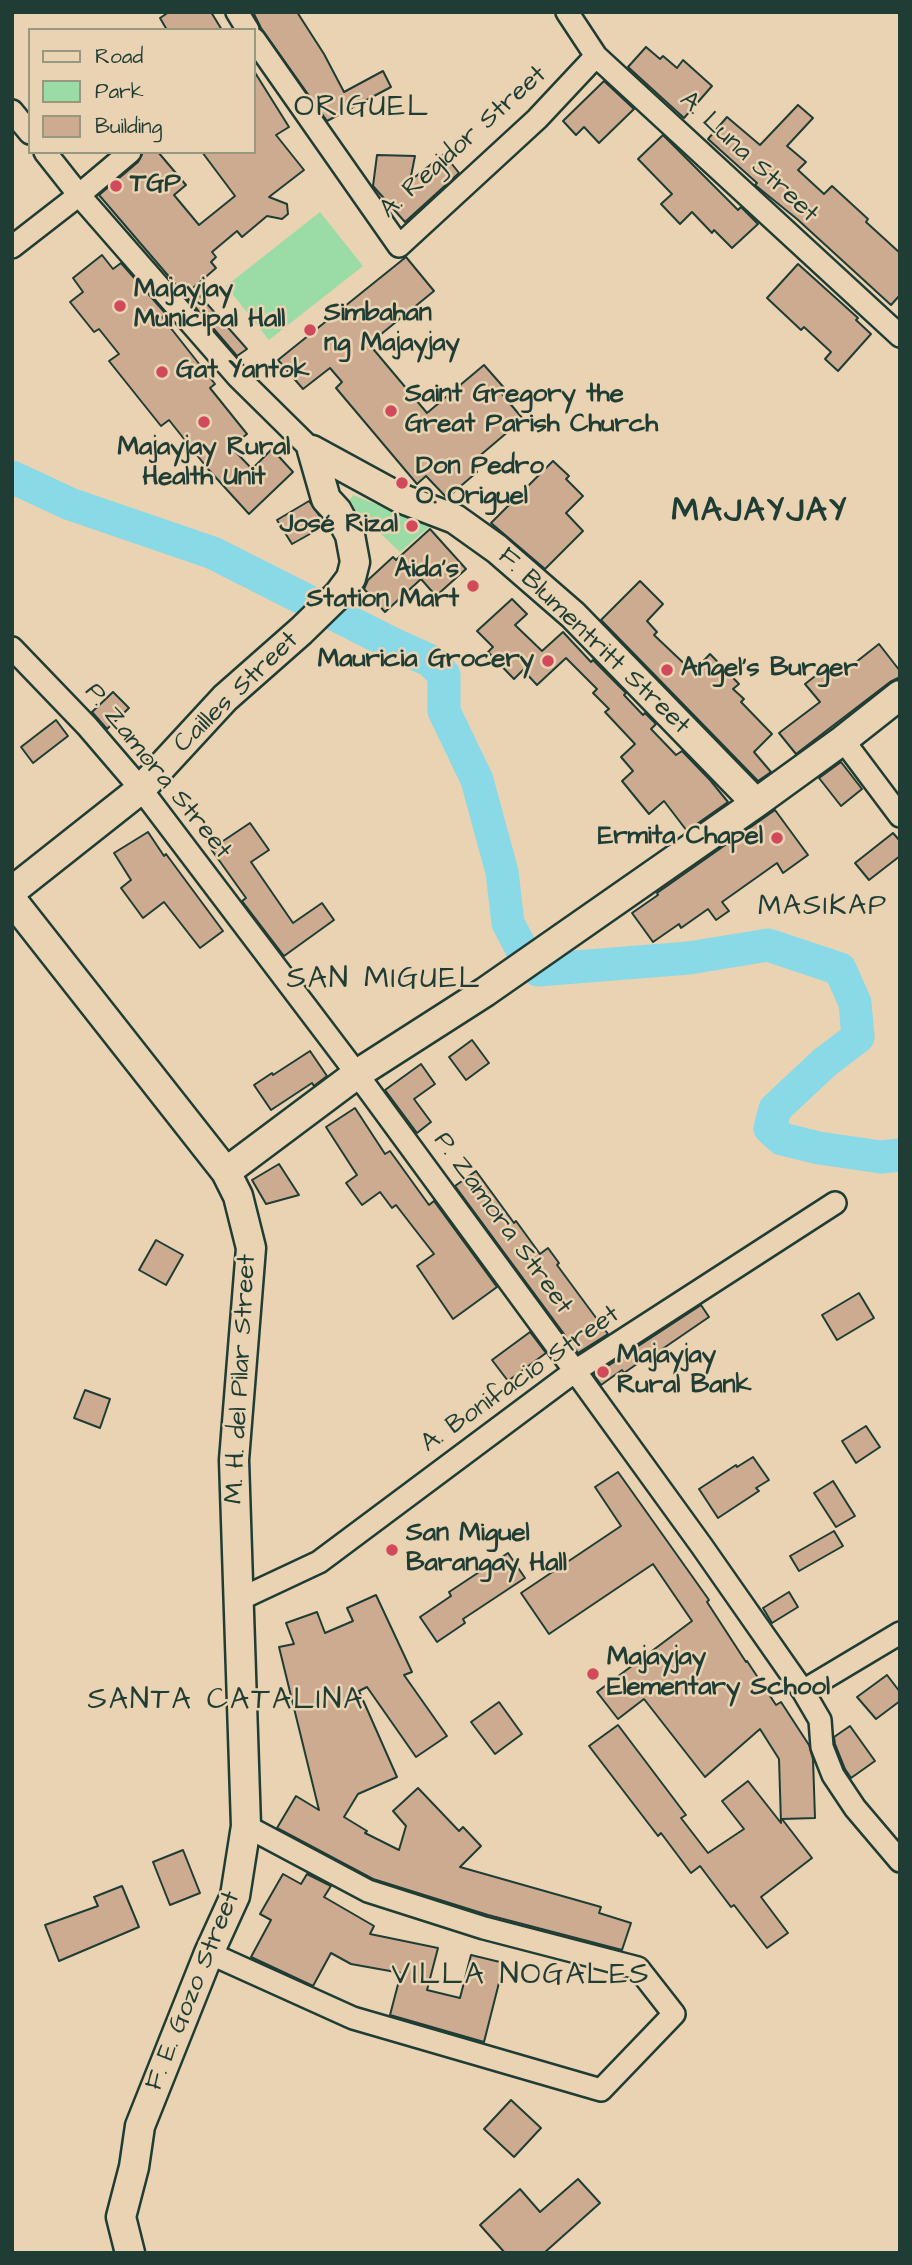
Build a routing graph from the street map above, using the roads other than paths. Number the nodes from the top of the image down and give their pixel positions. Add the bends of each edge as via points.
1 (237, 12) edge
2 (567, 12) edge
3 (246, 28) edge
4 (256, 44) edge
5 (596, 56) junction
6 (12, 111) edge
7 (28, 131) edge
8 (47, 154) edge
9 (128, 154) edge
10 (79, 195) junction
11 (12, 247) edge
12 (900, 337) edge
13 (312, 450) junction
14 (12, 648) edge
15 (900, 695) edge
16 (843, 740) junction
17 (141, 789) junction
18 (756, 803) junction
19 (900, 816) edge
20 (12, 891) edge
21 (12, 900) edge
22 (357, 1074) junction
23 (226, 1172) junction
24 (835, 1203) dead end
25 (575, 1371) junction
26 (238, 1600) junction
27 (900, 1633) edge
28 (803, 1691) junction
29 (246, 1826) junction
30 (900, 1861) edge
31 (209, 1953) junction
32 (130, 2253) edge

1 - 3 street, A. Regidor Street
2 - 5 street, A. Luna Street
4 - 5 street, A. Regidor Street via 399,246 533,122
5 - 12 street, A. Luna Street
6 - 7 street
8 - 10 street, F. Blumentritt Street
9 - 10 street
10 - 11 street
10 - 13 street, F. Blumentritt Street via 238,377
13 - 17 main road, Cailles Street via 326,499 350,535 355,562 351,578 301,632 225,698
13 - 18 main road, F. Blumentritt Street via 400,499 455,519 498,548 573,615
14 - 17 street, P. Zamora Street
15 - 16 main road
16 - 18 main road
16 - 19 street
17 - 20 main road, Cailles Street
17 - 22 street, P. Zamora Street
18 - 22 main road via 485,992
21 - 23 main road, M. H. del Pilar Street
22 - 23 main road
22 - 25 street, P. Zamora Street
23 - 26 main road, M. H. del Pilar Street via 238,1196 251,1248 234,1460
24 - 25 street, A. Bonifacio Street
25 - 26 street, A. Bonifacio Street via 319,1562
25 - 28 street, P. Zamora Street
26 - 29 main road, F. E. Gozo Street
27 - 28 street
28 - 30 street, P. Zamora Street via 820,1720 822,1747 833,1775
29 - 31 main road, F. E. Gozo Street via 235,1896
29 - 31 street via 368,1891 484,1928 638,1968 674,2014 601,2090 353,2018
31 - 32 main road, F. E. Gozo Street via 140,2126 121,2217

